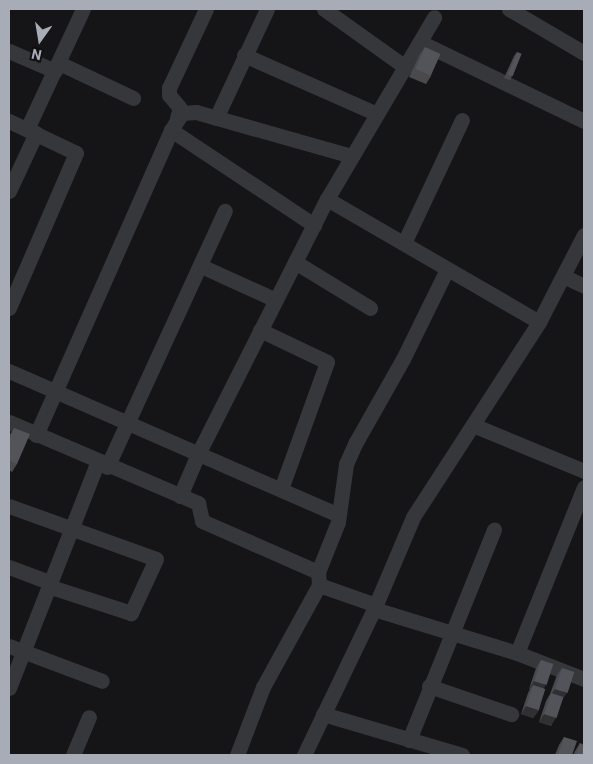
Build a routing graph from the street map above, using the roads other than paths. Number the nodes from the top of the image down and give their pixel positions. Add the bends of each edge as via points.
1 (206, 9) edge
2 (267, 9) edge
3 (324, 9) edge
4 (421, 9) edge
5 (509, 9) edge
6 (79, 10) edge
7 (437, 13) edge
8 (420, 42) junction
9 (9, 51) edge
10 (584, 53) edge
11 (244, 55) junction
12 (57, 67) junction
13 (405, 67) junction
14 (133, 98) dead end
15 (377, 114) junction
16 (216, 118) junction
17 (462, 120) dead end
18 (9, 121) edge
19 (584, 121) edge
20 (174, 124) junction
21 (32, 131) junction
22 (352, 156) junction
23 (9, 191) edge
24 (327, 199) junction
25 (225, 210) dead end
26 (314, 225) junction
27 (584, 235) edge
28 (404, 243) junction
29 (295, 262) junction
30 (201, 266) junction
31 (448, 269) junction
32 (563, 276) junction
33 (584, 286) edge
34 (276, 300) junction
35 (9, 308) edge
36 (370, 308) dead end
37 (539, 322) junction
38 (260, 330) junction
39 (9, 371) edge
40 (54, 391) junction
41 (9, 422) edge
42 (126, 422) junction
43 (473, 425) junction
44 (36, 435) junction
45 (198, 454) junction
46 (102, 465) junction
47 (584, 471) edge
48 (584, 487) edge
49 (280, 490) junction
50 (180, 496) junction
51 (9, 506) edge
52 (338, 515) junction
53 (70, 530) junction
54 (494, 530) dead end
55 (9, 566) edge
56 (319, 579) junction
57 (48, 584) junction
58 (375, 607) junction
59 (452, 633) junction
60 (16, 649) edge
61 (517, 653) junction
62 (584, 679) edge
63 (102, 681) dead end
64 (429, 686) junction
65 (9, 688) edge
66 (322, 714) junction
67 (511, 714) dead end
68 (89, 717) dead end
69 (409, 740) junction
70 (437, 752) edge
71 (73, 755) edge
72 (237, 755) edge
73 (304, 755) edge
74 (462, 755) edge

1 - 20 street via 169,88 169,95 180,108
2 - 11 street
3 - 13 street
4 - 7 street
5 - 10 street
6 - 12 street
7 - 8 street
8 - 13 street
8 - 19 street
9 - 12 street
11 - 15 street
11 - 16 street
12 - 14 street
12 - 21 street
13 - 15 street
15 - 22 street
16 - 20 street via 188,111
16 - 22 street
17 - 28 street
18 - 21 street
20 - 26 street
20 - 40 street
21 - 23 street
21 - 35 street via 76,153
22 - 24 street
24 - 26 street
24 - 28 street
25 - 30 street
26 - 29 street
27 - 32 street
28 - 31 street
29 - 34 street
29 - 36 street
30 - 34 street
30 - 42 street
31 - 37 street
31 - 52 street via 346,464
32 - 33 street
32 - 37 street
34 - 38 street
37 - 43 street
38 - 45 street
38 - 49 street via 327,362
39 - 40 street
40 - 42 street
40 - 44 street
41 - 44 street
42 - 45 street
42 - 46 street
43 - 47 street
43 - 58 street via 413,517
44 - 46 street
45 - 49 street
45 - 50 street
46 - 50 street
46 - 53 street
48 - 61 street
49 - 52 street
50 - 56 street via 198,504 202,521
51 - 53 street
52 - 56 street
53 - 57 street
53 - 57 street via 156,559 131,613
54 - 59 street
55 - 57 street
56 - 58 street
56 - 72 street via 263,687
57 - 60 street
58 - 59 street
58 - 66 street
59 - 61 street
59 - 64 street
60 - 63 street
60 - 65 street
61 - 62 street
64 - 67 street
64 - 69 street
66 - 69 street
66 - 73 street
68 - 71 street
69 - 70 street
70 - 74 street

